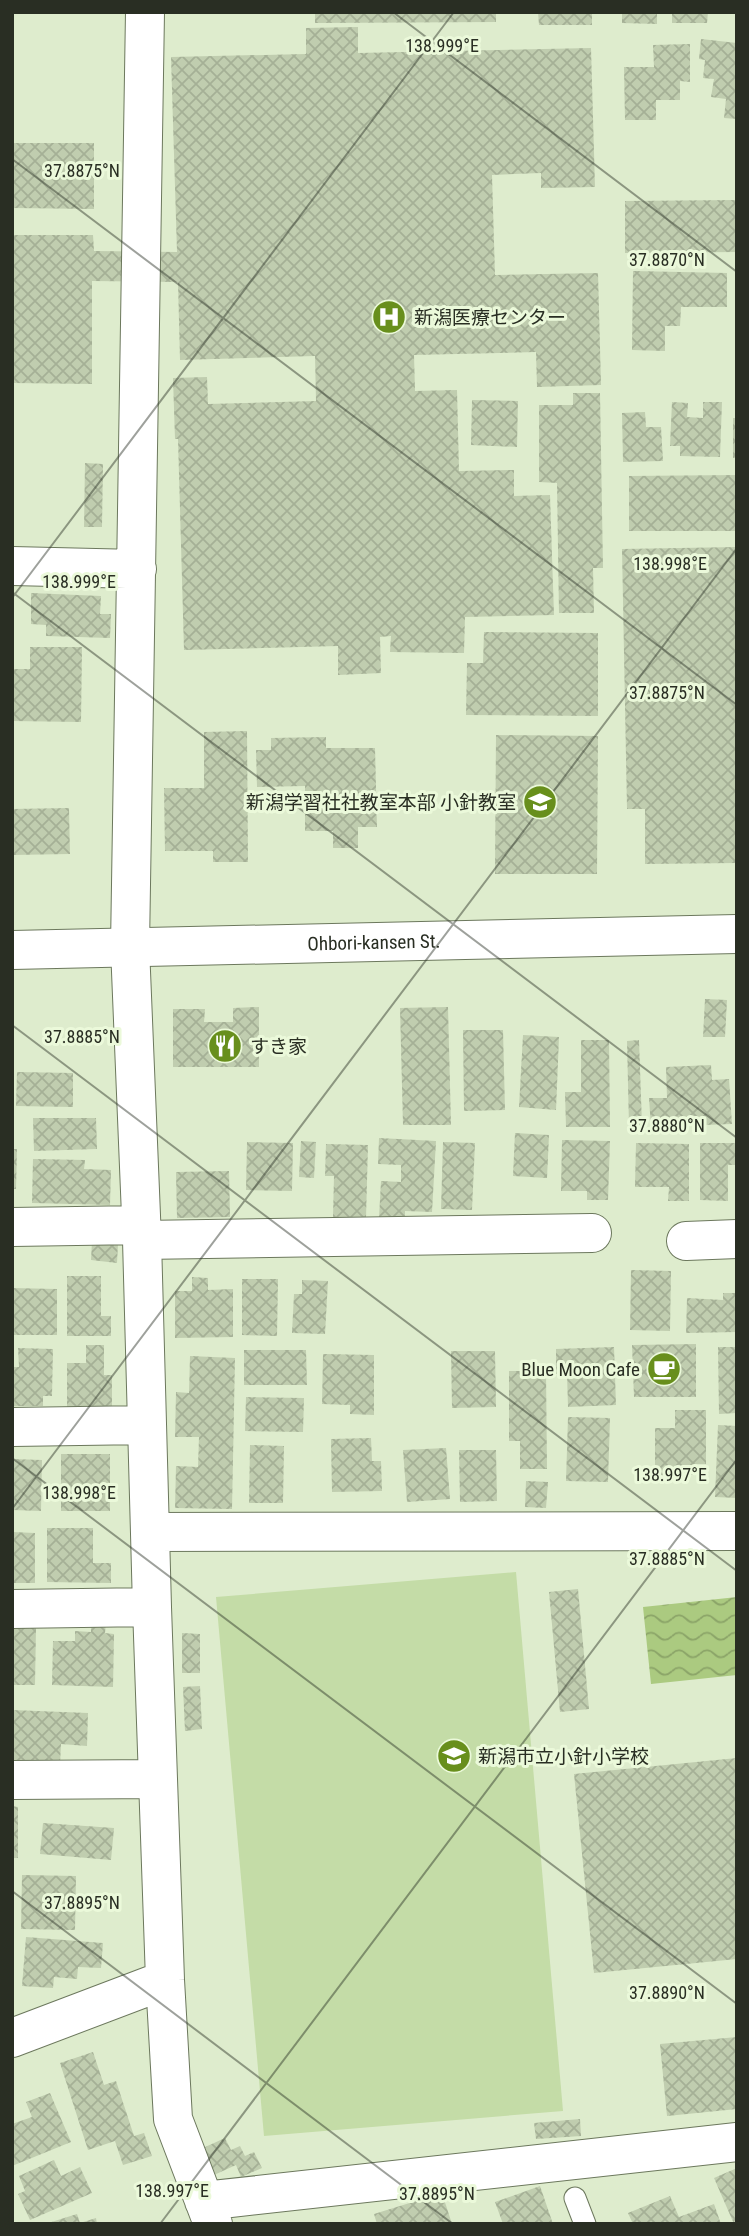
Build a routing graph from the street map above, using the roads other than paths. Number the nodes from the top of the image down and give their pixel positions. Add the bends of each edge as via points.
1 (145, 12) edge
2 (12, 566) edge
3 (137, 569) junction
4 (737, 934) edge
5 (130, 947) junction
6 (12, 950) edge
7 (12, 1227) edge
8 (141, 1232) junction
9 (592, 1233) dead end
10 (737, 1239) edge
11 (686, 1241) dead end
12 (147, 1425) junction
13 (12, 1427) edge
14 (737, 1531) edge
15 (150, 1532) junction
16 (152, 1608) junction
17 (12, 1609) edge
18 (158, 1779) junction
19 (12, 1780) edge
20 (165, 1980) junction
21 (12, 2038) edge
22 (737, 2142) edge
23 (575, 2198) dead end
24 (209, 2212) edge
25 (585, 2224) edge

1 - 3 street
2 - 3 street
3 - 5 street
4 - 5 street, Ohbori-kansen St.
5 - 6 street, Ohbori-kansen St.
5 - 8 street
7 - 8 street
8 - 9 street
8 - 12 street
10 - 11 street
12 - 13 street
12 - 15 street
14 - 15 street
15 - 16 street
16 - 17 street
16 - 18 street
18 - 19 street
18 - 20 street
20 - 21 street
20 - 24 street via 173,2119
22 - 24 street
23 - 25 lane

